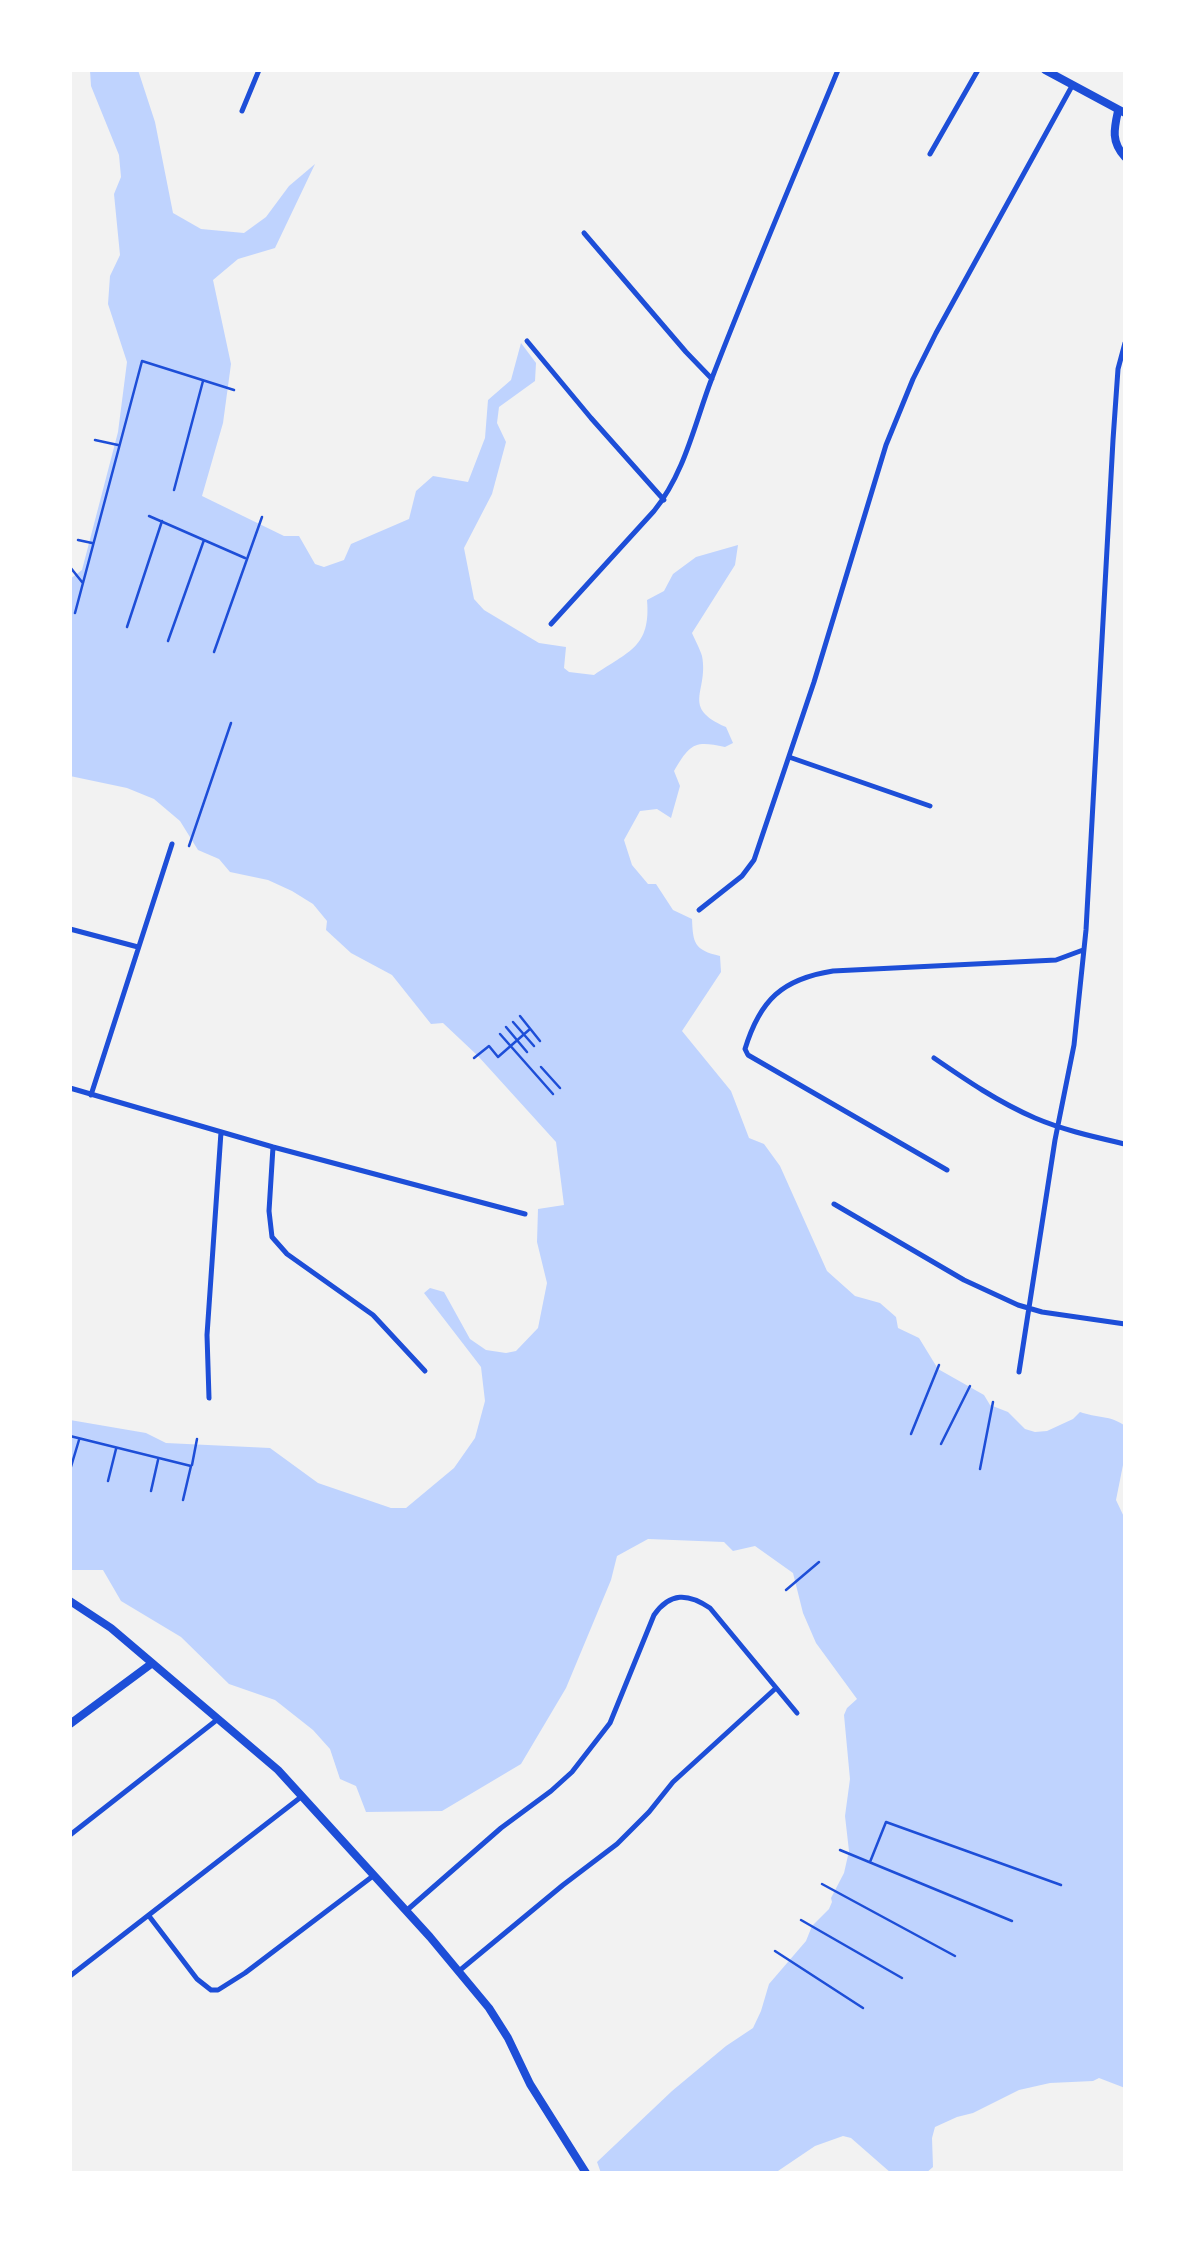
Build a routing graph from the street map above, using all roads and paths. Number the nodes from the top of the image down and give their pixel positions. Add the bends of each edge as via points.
1 (259, 70) edge
2 (838, 70) edge
3 (978, 70) edge
4 (1045, 70) edge
5 (1072, 86) junction
6 (242, 112) dead end
7 (1122, 112) edge
8 (930, 154) dead end
9 (1125, 157) edge
10 (584, 233) dead end
11 (527, 341) dead end
12 (1125, 342) edge
13 (712, 378) junction
14 (203, 380) junction
15 (234, 390) dead end
16 (95, 440) dead end
17 (120, 445) junction
18 (174, 490) dead end
19 (664, 500) junction
20 (149, 516) dead end
21 (262, 517) dead end
22 (162, 521) junction
23 (78, 540) dead end
24 (204, 540) junction
25 (94, 543) junction
26 (247, 559) junction
27 (70, 568) edge
28 (70, 582) edge
29 (83, 582) junction
30 (76, 613) dead end
31 (551, 624) dead end
32 (127, 627) dead end
33 (168, 641) dead end
34 (214, 652) dead end
35 (231, 722) dead end
36 (789, 757) junction
37 (930, 806) dead end
38 (172, 844) dead end
39 (189, 846) dead end
40 (699, 910) dead end
41 (70, 928) edge
42 (138, 947) junction
43 (1084, 950) junction
44 (520, 1016) dead end
45 (513, 1022) dead end
46 (506, 1028) dead end
47 (530, 1028) junction
48 (500, 1034) dead end
49 (524, 1034) junction
50 (517, 1040) junction
51 (540, 1041) dead end
52 (510, 1046) junction
53 (534, 1046) dead end
54 (527, 1052) dead end
55 (474, 1058) dead end
56 (934, 1058) dead end
57 (541, 1067) dead end
58 (550, 1078) junction
59 (544, 1084) junction
60 (70, 1088) edge
61 (560, 1088) dead end
62 (553, 1094) dead end
63 (91, 1096) junction
64 (1058, 1126) junction
65 (221, 1132) junction
66 (1125, 1144) edge
67 (273, 1147) junction
68 (947, 1170) dead end
69 (834, 1204) dead end
70 (525, 1214) dead end
71 (1030, 1308) junction
72 (1125, 1324) edge
73 (938, 1365) dead end
74 (425, 1371) dead end
75 (1019, 1372) dead end
76 (970, 1386) dead end
77 (209, 1398) dead end
78 (992, 1402) dead end
79 (912, 1434) dead end
80 (70, 1436) edge
81 (79, 1438) junction
82 (197, 1439) dead end
83 (941, 1444) dead end
84 (116, 1448) junction
85 (159, 1458) junction
86 (192, 1466) junction
87 (980, 1469) dead end
88 (70, 1470) edge
89 (108, 1481) dead end
90 (151, 1491) dead end
91 (184, 1500) dead end
92 (820, 1562) dead end
93 (786, 1590) dead end
94 (70, 1601) edge
95 (152, 1664) junction
96 (776, 1688) junction
97 (797, 1713) dead end
98 (218, 1719) junction
99 (70, 1724) edge
100 (302, 1796) junction
101 (70, 1836) edge
102 (840, 1850) dead end
103 (870, 1862) junction
104 (373, 1876) junction
105 (822, 1884) dead end
106 (1061, 1885) dead end
107 (406, 1911) junction
108 (149, 1916) junction
109 (801, 1920) dead end
110 (1012, 1921) dead end
111 (775, 1951) dead end
112 (955, 1956) dead end
113 (459, 1971) junction
114 (70, 1976) edge
115 (902, 1978) dead end
116 (863, 2008) dead end
117 (584, 2170) edge

1 - 6 street
2 - 13 street
3 - 8 street
4 - 5 main road
5 - 7 main road
5 - 36 street via 899,411
7 - 9 main road via 1114,133
10 - 13 street
11 - 19 street
12 - 43 street via 1113,440
13 - 19 street
14 - 15 path
14 - 17 path via 142,361
14 - 18 path
16 - 17 path
17 - 25 path
19 - 31 street
20 - 22 path
21 - 26 path
22 - 24 path
22 - 32 path
23 - 25 path
24 - 26 path
24 - 33 path
25 - 29 path
26 - 34 path
27 - 29 path
28 - 29 path
29 - 30 path
35 - 39 path
36 - 37 street
36 - 40 street via 754,860
38 - 42 street
41 - 42 street
42 - 63 street
43 - 64 street
43 - 68 street via 1056,960 808,975 787,984 751,1030 748,1055
44 - 47 path
45 - 49 path
46 - 50 path
47 - 49 path
47 - 51 path
48 - 52 path
49 - 50 path
49 - 53 path
50 - 52 path
50 - 54 path
52 - 55 path via 498,1057 489,1046
52 - 59 path
56 - 64 street via 1007,1104
57 - 58 path
58 - 59 path
58 - 61 path
59 - 62 path
60 - 63 street
63 - 65 street
64 - 66 street
64 - 71 street
65 - 67 street
65 - 77 street
67 - 70 street
67 - 74 street via 272,1238 373,1315
69 - 71 street via 964,1280
71 - 72 street
71 - 75 street
73 - 79 path
76 - 83 path
78 - 87 path
80 - 81 path
81 - 84 path
81 - 88 path
82 - 86 path
84 - 85 path
84 - 89 path
85 - 86 path
85 - 90 path
86 - 91 path
92 - 93 path
94 - 95 main road
95 - 98 main road
95 - 99 main road
96 - 97 street
96 - 107 street via 710,1608 686,1597 666,1600 610,1722 572,1772
96 - 113 street via 673,1782 617,1844
98 - 100 main road
98 - 101 street
100 - 104 main road
100 - 108 street
102 - 103 path
103 - 106 path via 886,1822
103 - 110 path
104 - 107 main road
104 - 108 street via 218,1990 197,1980
105 - 112 path
107 - 113 main road
108 - 114 street
109 - 115 path
111 - 116 path
113 - 117 main road via 495,2016

